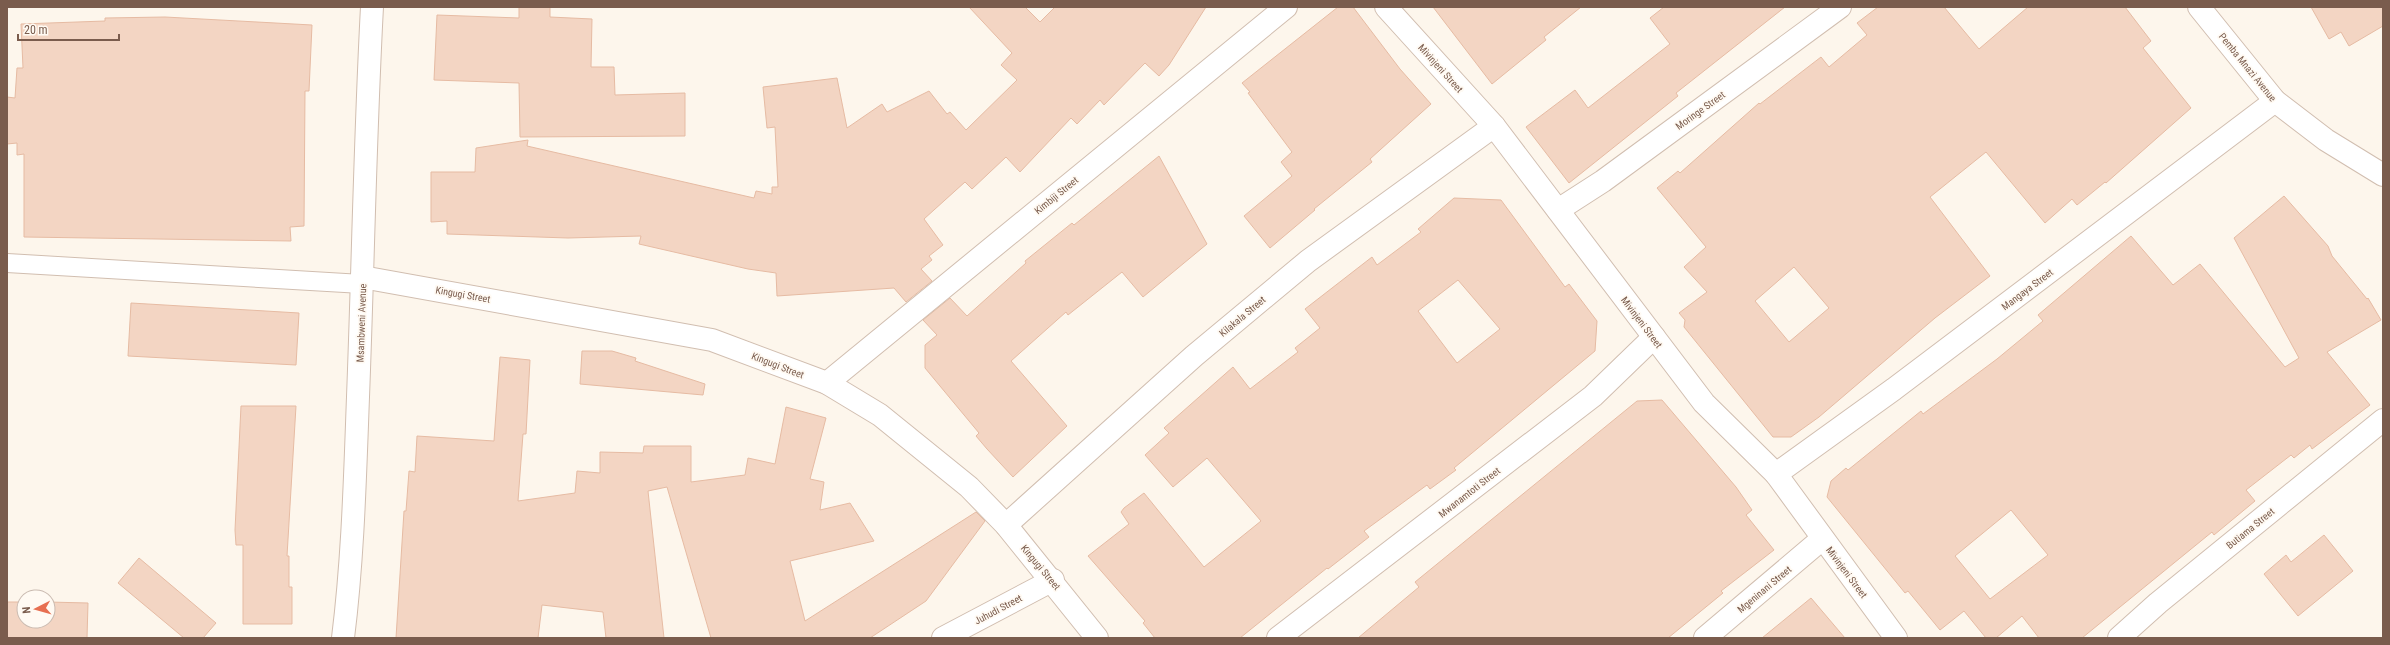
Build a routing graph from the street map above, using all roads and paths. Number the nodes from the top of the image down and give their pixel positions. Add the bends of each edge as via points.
1 (372, 7) edge
2 (1286, 7) edge
3 (1386, 7) edge
4 (1840, 7) edge
5 (2199, 7) edge
6 (2275, 101) junction
7 (1494, 126) junction
8 (2383, 175) edge
9 (1558, 210) junction
10 (7, 263) edge
11 (362, 280) junction
12 (1654, 337) junction
13 (827, 383) junction
14 (2383, 420) edge
15 (1776, 474) junction
16 (1006, 525) junction
17 (1822, 539) junction
18 (1053, 580) junction
19 (343, 638) edge
20 (943, 638) edge
21 (1097, 638) edge
22 (1278, 638) edge
23 (1705, 638) edge
24 (1896, 638) edge
25 (2119, 638) edge

1 - 11 street, Msambweni Avenue
2 - 13 street, Kimbiji Street
3 - 7 street, Mivinjeni Street
4 - 9 street, Moringe Street via 1603,181
5 - 6 street, Pemba Mnazi Avenue
6 - 8 street, Pemba Mnazi Avenue via 2326,140
6 - 15 street, Mangaya Street via 1894,389
7 - 9 street, Mivinjeni Street
7 - 16 street, Kilakala Street via 1308,260 1194,356
9 - 12 street, Mivinjeni Street
10 - 11 lane
11 - 13 street, Kingugi Street via 712,340
11 - 19 street, Msambweni Avenue via 348,593
12 - 15 street, Mivinjeni Street via 1704,402
12 - 22 street, Mwanamtoti Street via 1593,396
13 - 16 street, Kingugi Street via 880,415 969,487
14 - 25 street, Butiama Street via 2158,603
15 - 17 street, Mivinjeni Street
16 - 18 street, Kingugi Street
17 - 23 street, Mgeninani Street
17 - 24 street, Mivinjeni Street
18 - 20 street, Juhudi Street
18 - 21 street, Kingugi Street

